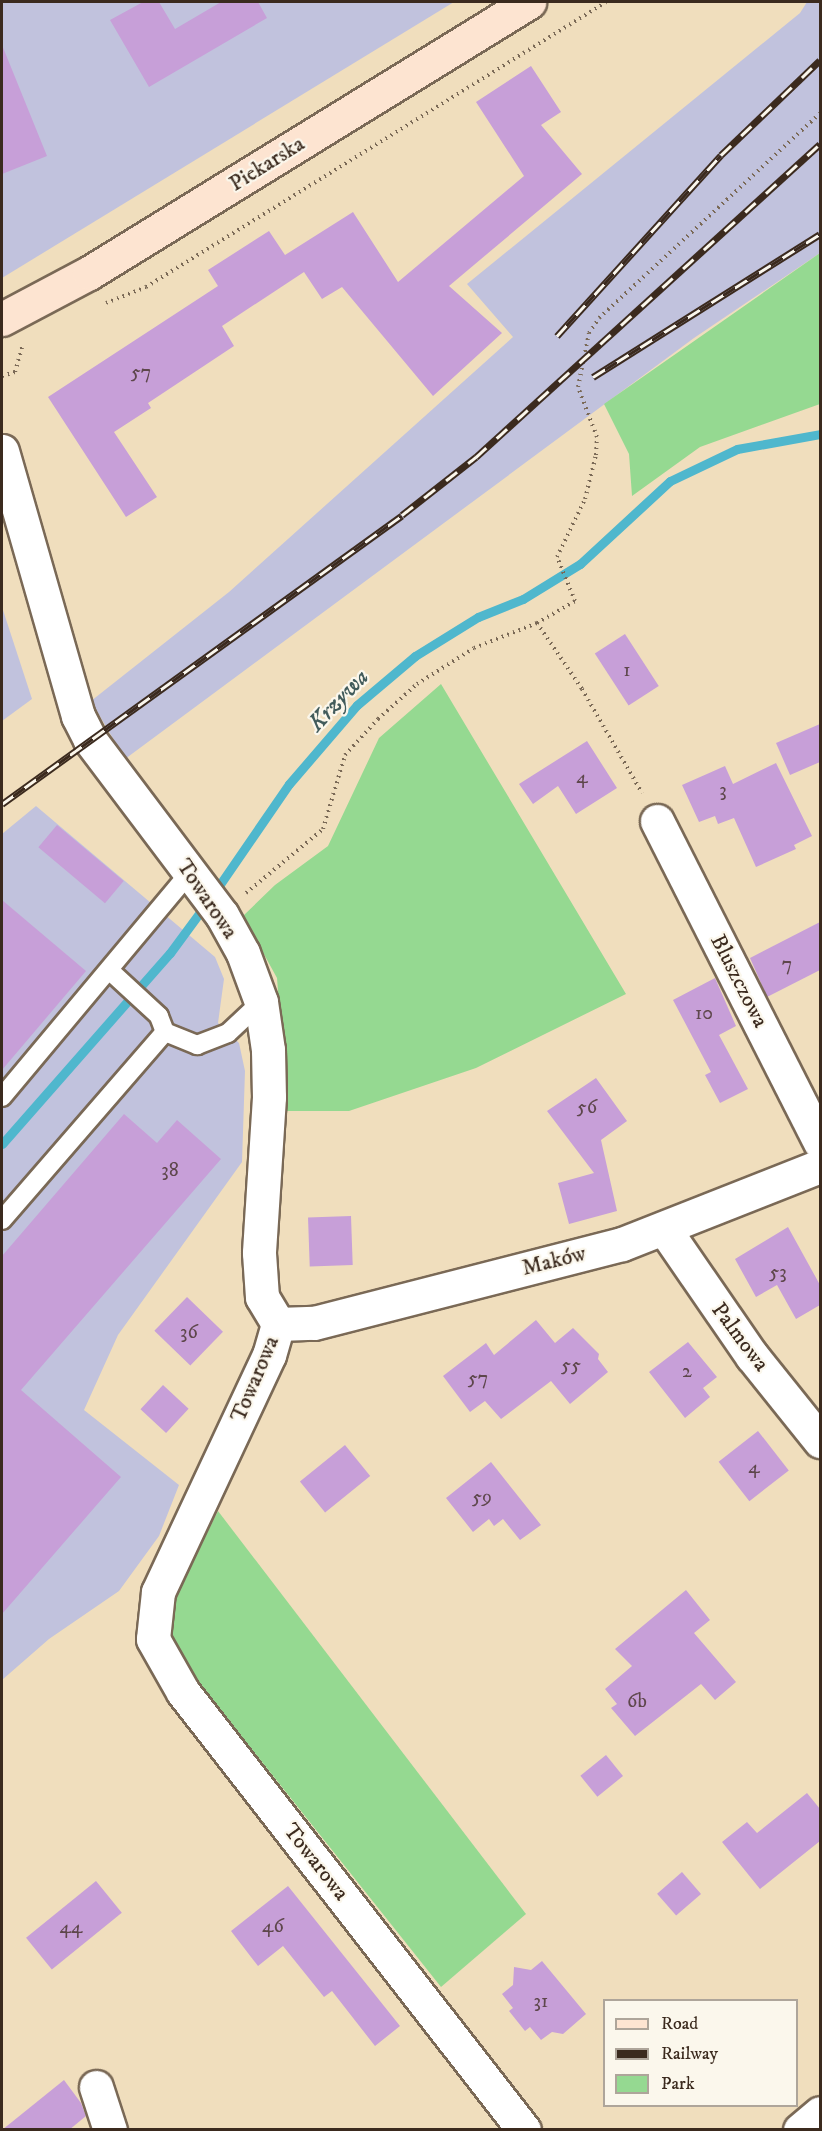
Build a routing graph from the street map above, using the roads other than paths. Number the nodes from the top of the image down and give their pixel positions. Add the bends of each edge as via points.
1 (529, 2) edge
2 (2, 319) edge
3 (2, 450) edge
4 (657, 821) road end
5 (195, 879) junction
6 (116, 976) junction
7 (261, 1002) junction
8 (162, 1024) junction
9 (2, 1097) edge
10 (820, 1142) edge
11 (820, 1166) edge
12 (2, 1220) edge
13 (664, 1230) junction
14 (278, 1324) junction
15 (820, 1441) edge
16 (96, 2087) dead end
17 (820, 2113) edge
18 (110, 2130) edge
19 (524, 2130) edge
20 (800, 2130) edge

1 - 2 street, Piekarska via 98,267
3 - 5 street, Towarowa via 78,716 90,740
4 - 10 street, Bluszczowa
5 - 6 lane
5 - 7 street, Towarowa via 222,915 243,953
6 - 8 lane
6 - 9 lane
7 - 8 lane via 228,1033 197,1045
7 - 14 street, Towarowa via 269,1097 259,1253 262,1297
8 - 12 lane
11 - 13 street, Maków
13 - 14 street, Maków via 314,1323
13 - 15 street, Palmowa via 752,1356
14 - 19 street, Towarowa via 269,1355 158,1592 153,1639 183,1692
16 - 18 street
17 - 20 street

